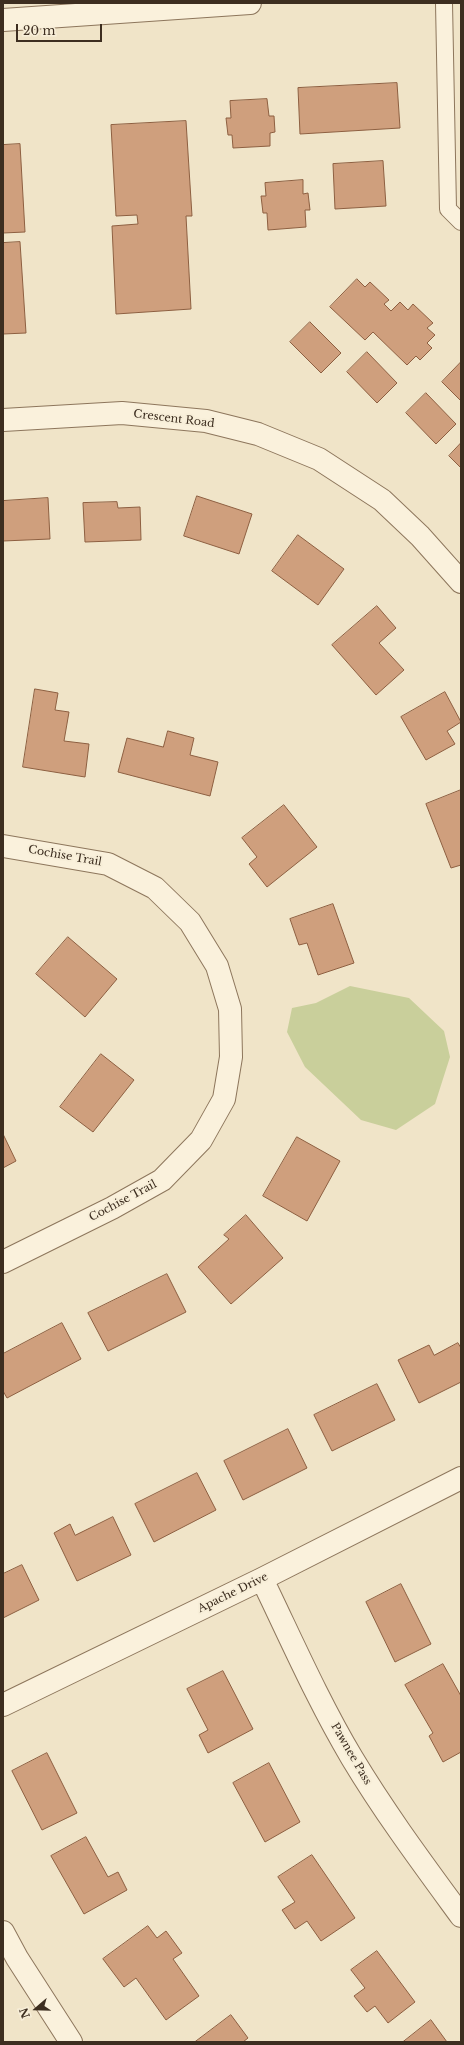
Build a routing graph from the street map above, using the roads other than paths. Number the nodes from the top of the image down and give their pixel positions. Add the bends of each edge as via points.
1 (250, 3) edge
2 (444, 3) edge
3 (3, 20) edge
4 (461, 222) edge
5 (3, 420) edge
6 (461, 582) edge
7 (3, 846) edge
8 (3, 1262) edge
9 (461, 1478) edge
10 (262, 1579) junction
11 (3, 1705) edge
12 (461, 1916) edge
13 (3, 1932) edge
14 (71, 2042) edge

1 - 3 street
2 - 4 lane via 448,209
5 - 6 street, Crescent Road via 122,413 206,420 258,434 319,459 382,500 420,536
7 - 8 street, Cochise Trail via 108,864 156,888 190,922 217,966 230,1009 231,1057 224,1099 201,1140 162,1180
9 - 10 street, Apache Drive
10 - 11 street, Apache Drive
10 - 12 street, Pawnee Pass via 352,1758 398,1830
13 - 14 street

